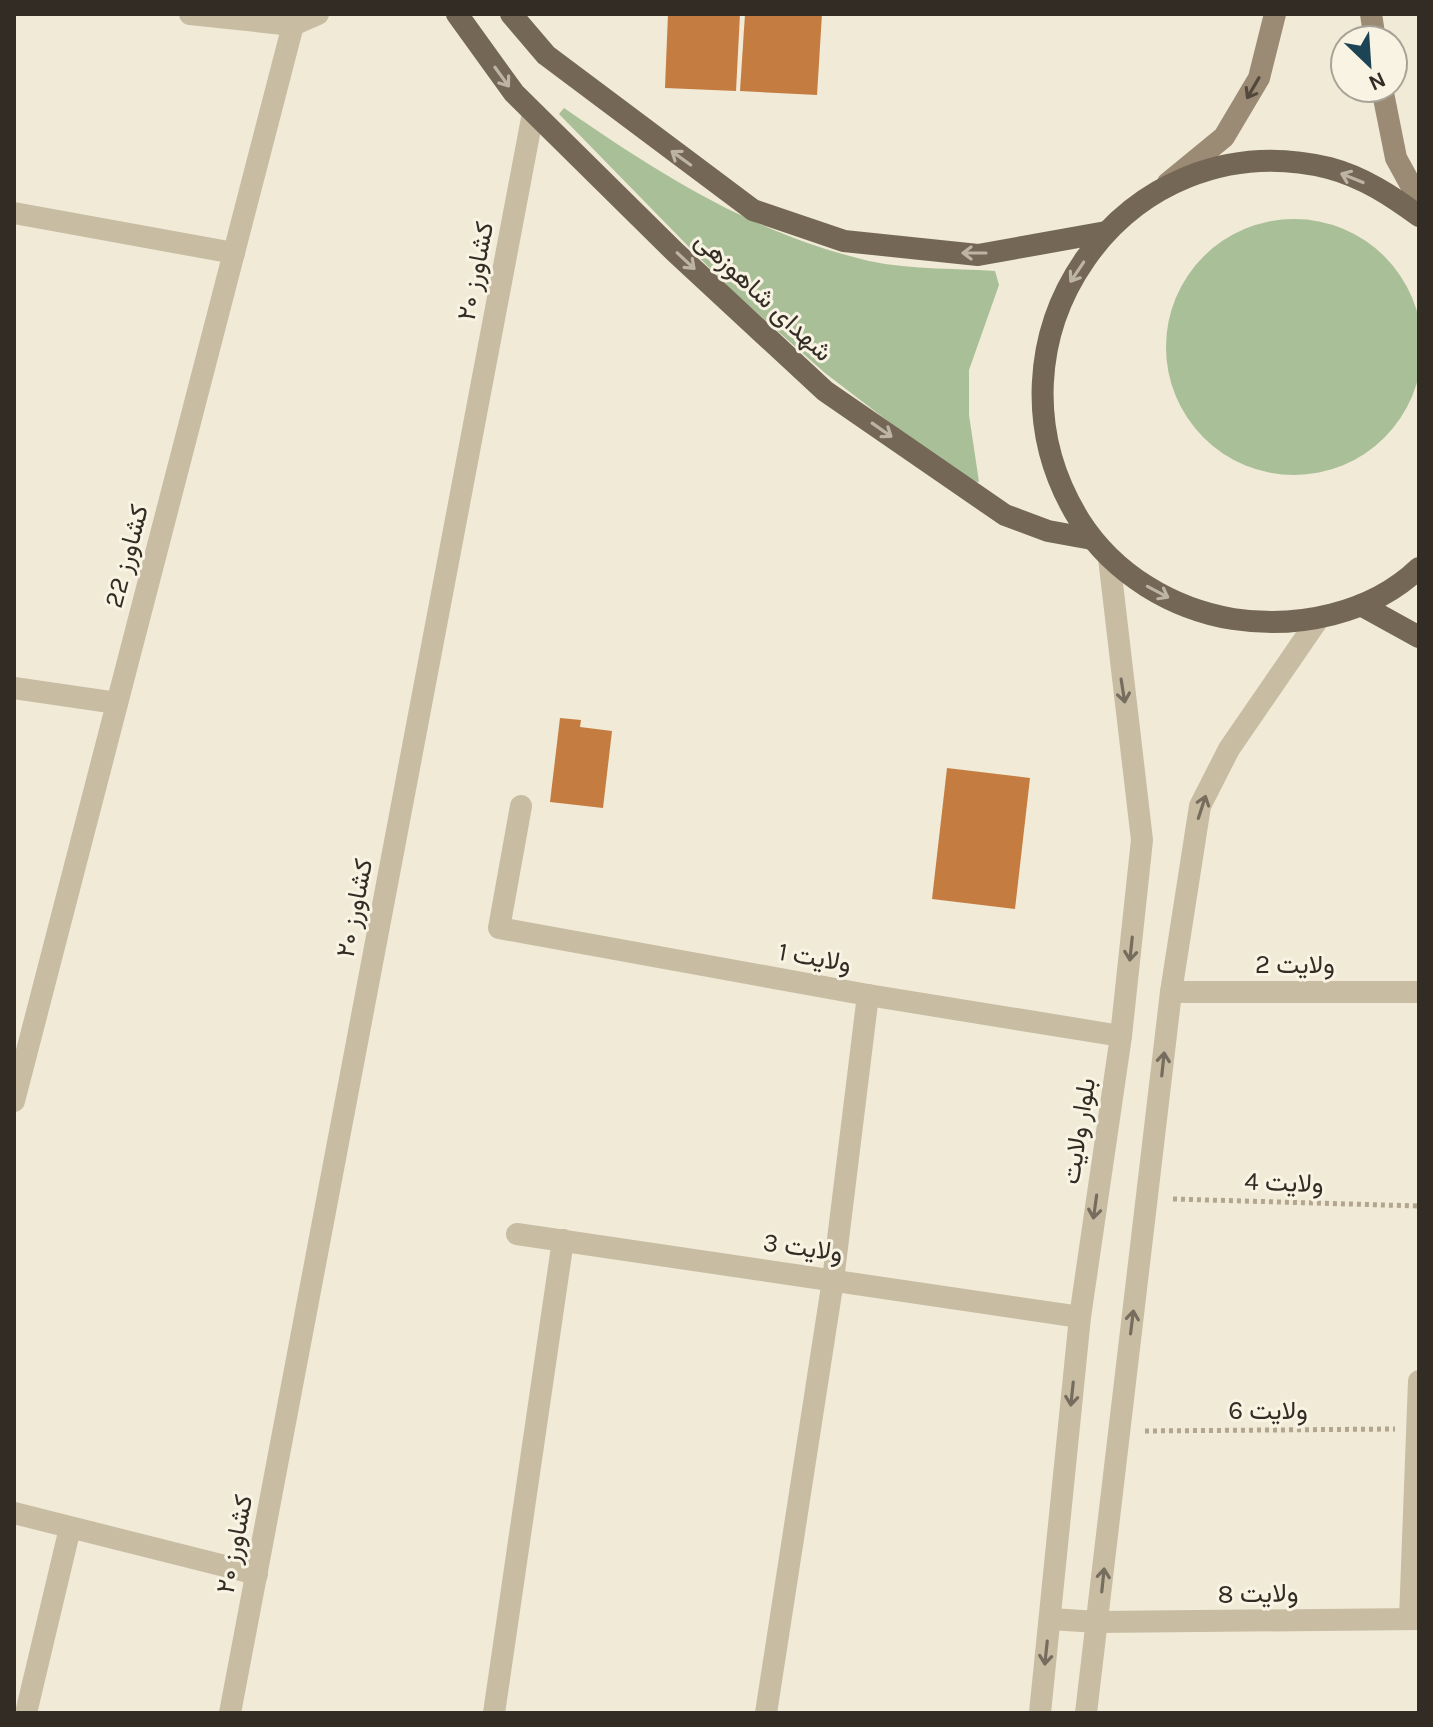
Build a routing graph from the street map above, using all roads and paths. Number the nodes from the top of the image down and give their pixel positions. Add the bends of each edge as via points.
1 (190, 14) edge
2 (318, 14) edge
3 (457, 14) edge
4 (511, 14) edge
5 (1275, 14) edge
6 (293, 25) junction
7 (1385, 104) edge
8 (533, 113) junction
9 (1154, 194) junction
10 (1419, 200) edge
11 (14, 213) edge
12 (1419, 216) edge
13 (1106, 232) junction
14 (234, 253) junction
15 (1092, 539) junction
16 (1109, 558) junction
17 (1419, 568) edge
18 (1361, 605) junction
19 (1319, 618) junction
20 (1419, 637) edge
21 (14, 688) edge
22 (117, 703) junction
23 (521, 806) dead end
24 (1171, 992) junction
25 (1419, 992) edge
26 (868, 995) junction
27 (1121, 1036) junction
28 (14, 1101) edge
29 (1148, 1198) junction
30 (1419, 1206) edge
31 (517, 1234) dead end
32 (563, 1240) junction
33 (833, 1280) junction
34 (1080, 1317) junction
35 (1419, 1381) edge
36 (1417, 1429) junction
37 (1120, 1431) junction
38 (14, 1513) edge
39 (70, 1528) junction
40 (257, 1574) junction
41 (1050, 1619) junction
42 (1415, 1619) edge
43 (1098, 1622) junction
44 (26, 1713) edge
45 (230, 1713) edge
46 (494, 1713) edge
47 (766, 1713) edge
48 (1040, 1713) edge
49 (1086, 1713) edge

1 - 6 street
2 - 6 street
3 -> 8 main road, شهدای شاهوزهی
13 -> 4 main road, شهدای شاهوزهی via 978,255 844,241 753,210 546,55
5 -> 9 main road via 1259,78 1224,137
6 - 14 street, کشاورز 22
7 - 10 main road via 1396,158
8 -> 15 main road, شهدای شاهوزهی via 825,391 1005,515
8 - 40 street, کشاورز ۲۰
12 -> 9 main road via 1385,191 1329,168 1269,162 1209,171
9 - 13 main road
11 - 14 street
13 -> 15 main road via 1072,276 1050,328 1040,383 1045,439 1062,492
14 - 22 street, کشاورز 22
15 - 16 main road
16 -> 19 main road via 1154,592 1206,614 1263,624
16 -> 27 street, بلوار ولایت via 1142,840
17 - 18 main road
18 - 19 main road
18 - 20 main road
24 -> 19 street via 1200,806 1229,749
21 - 22 street
22 - 28 street, کشاورز 22
23 - 26 street, ولایت 1 via 499,928
24 - 25 street, ولایت 2
29 -> 24 street
26 - 27 street, ولایت 1
26 - 33 street
27 -> 34 street, بلوار ولایت
29 - 30 path, ولایت 4
37 -> 29 street
31 - 32 street, ولایت 3
32 - 33 street, ولایت 3
32 - 46 street
33 - 34 street, ولایت 3
33 - 47 street
34 -> 41 street, بلوار ولایت
35 - 36 street
36 - 37 path, ولایت 6
36 - 42 street
43 -> 37 street
38 - 39 street
39 - 40 street
39 - 44 street
40 - 45 street, کشاورز ۲۰
41 - 43 street, ولایت 8
41 -> 48 street, بلوار ولایت
42 - 43 street, ولایت 8
43 - 49 street

